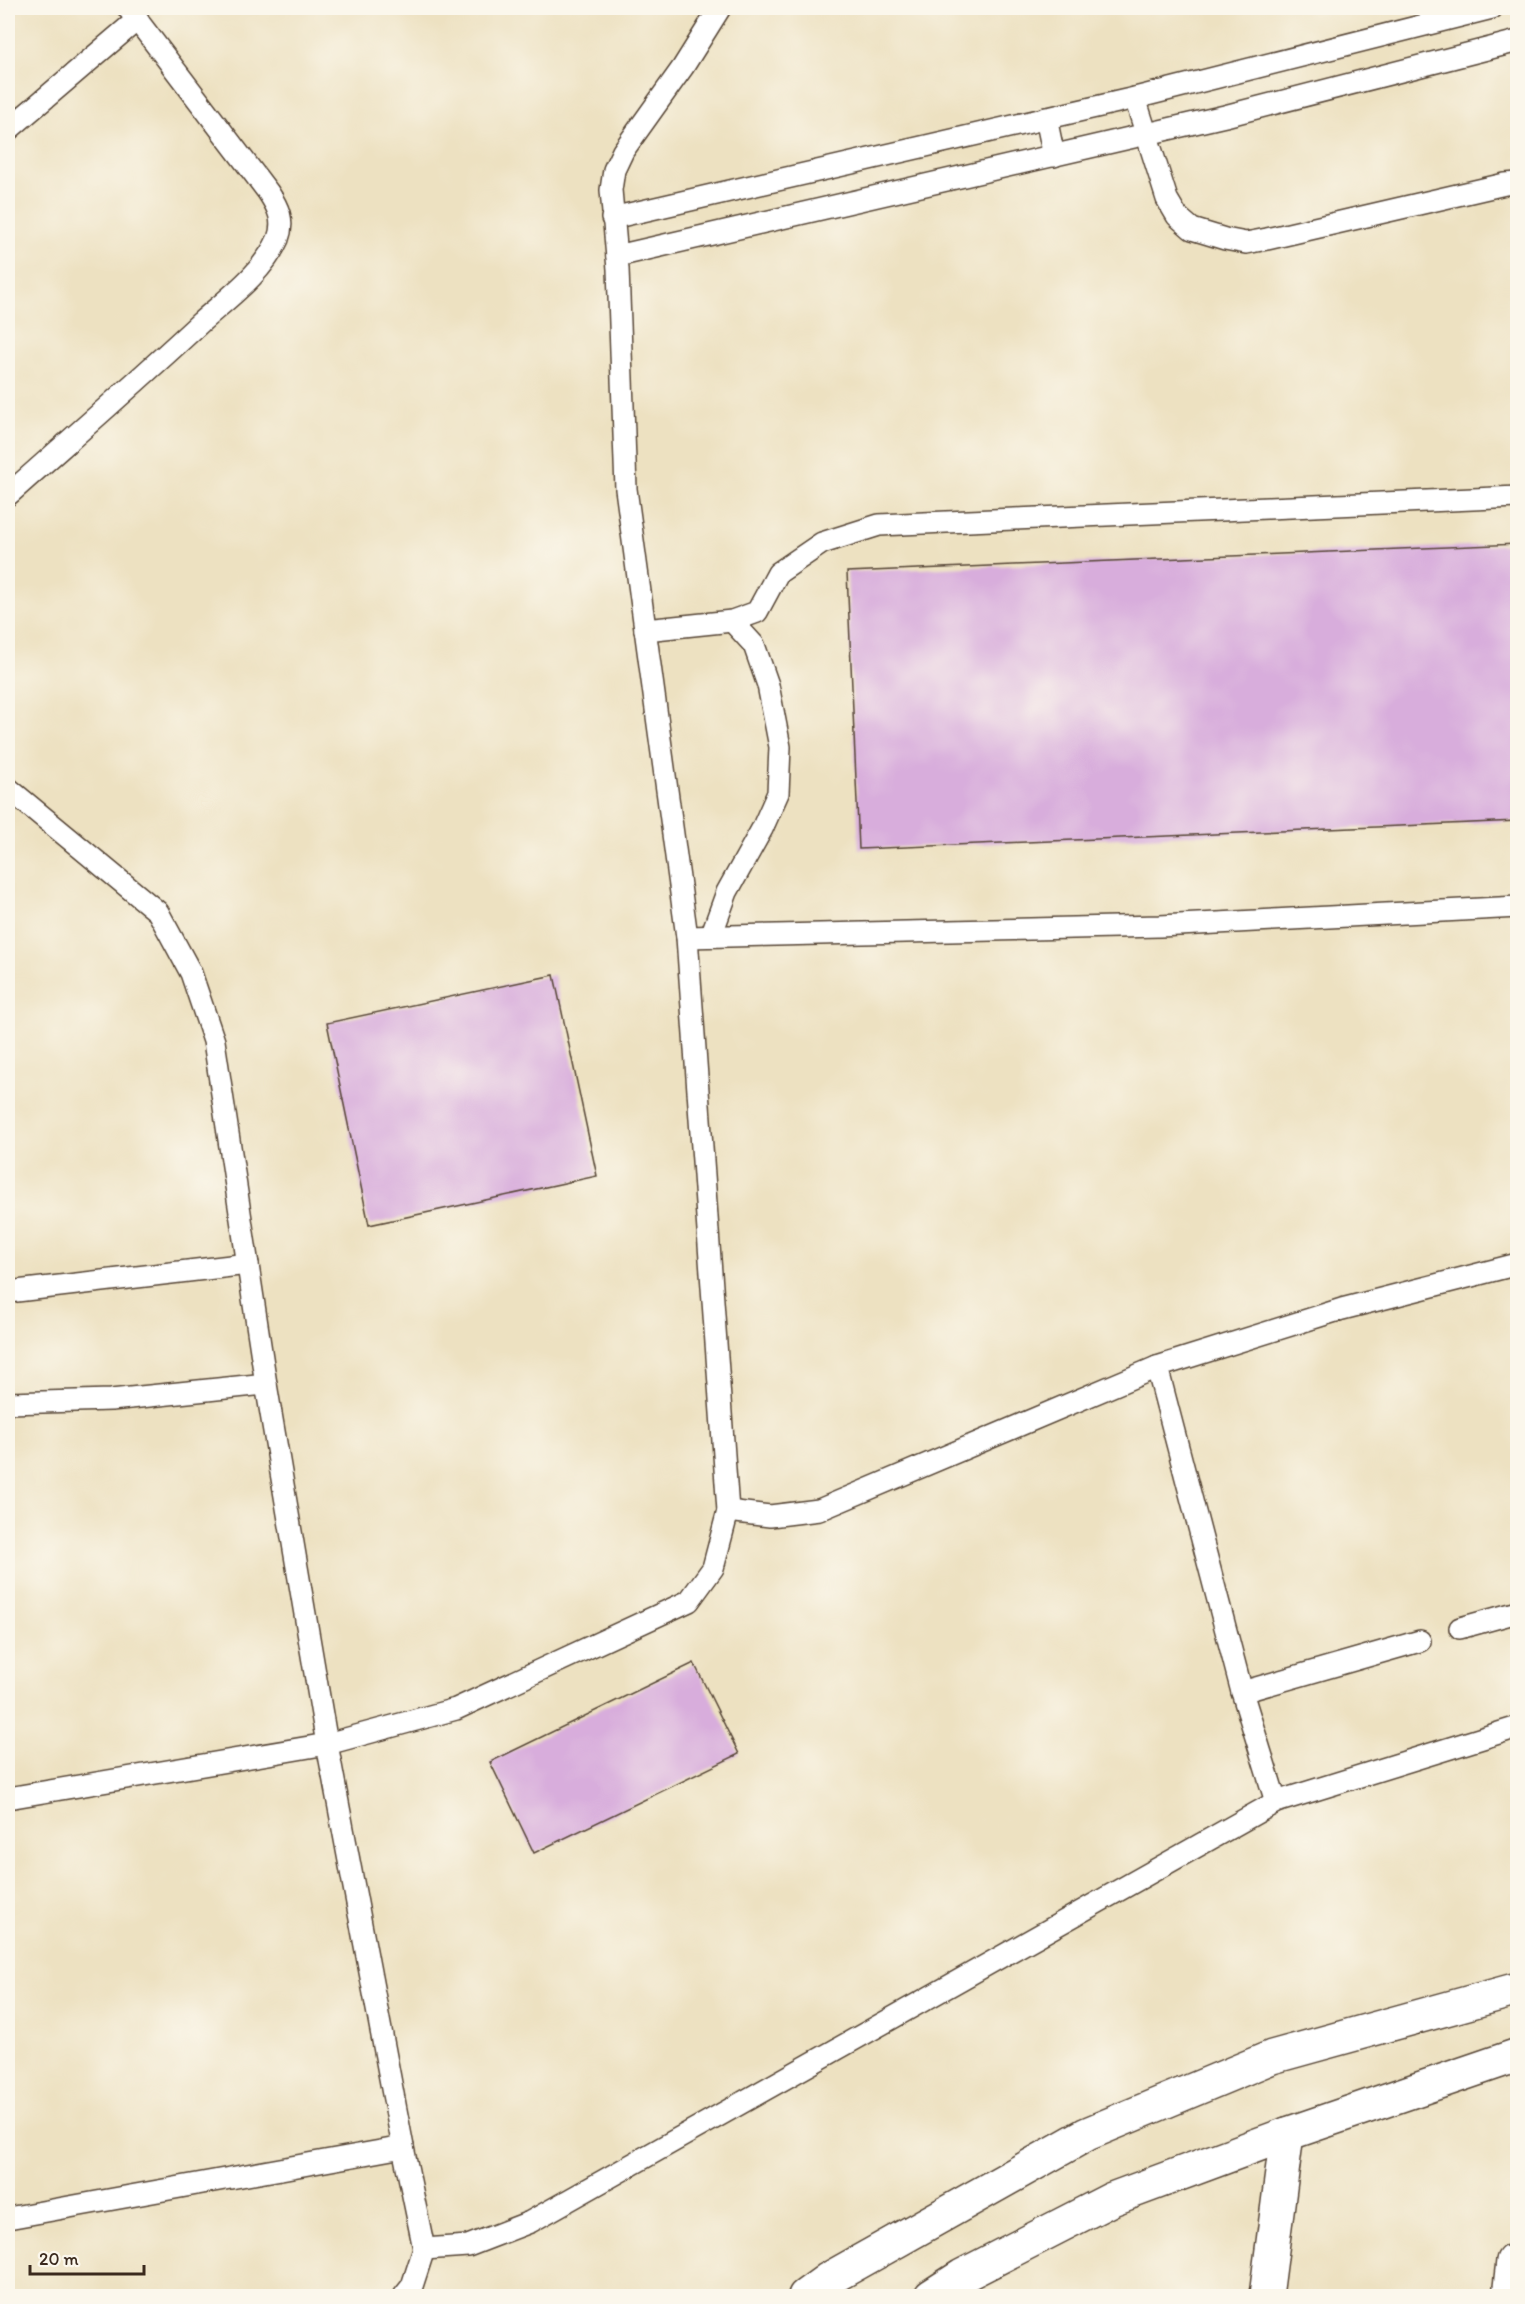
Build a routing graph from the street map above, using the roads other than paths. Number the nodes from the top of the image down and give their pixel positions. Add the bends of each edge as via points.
1 (720, 8) edge
2 (1492, 8) edge
3 (133, 13) edge
4 (1518, 41) edge
5 (1135, 98) junction
6 (1046, 118) junction
7 (8, 130) edge
8 (1146, 135) junction
9 (1054, 156) junction
10 (1518, 183) edge
11 (612, 218) junction
12 (617, 256) junction
13 (8, 495) edge
14 (1518, 497) edge
15 (732, 621) junction
16 (645, 630) junction
17 (8, 788) edge
18 (1518, 907) edge
19 (711, 936) junction
20 (687, 937) junction
21 (248, 1264) junction
22 (1518, 1264) edge
23 (8, 1292) edge
24 (1157, 1367) junction
25 (266, 1384) junction
26 (8, 1403) edge
27 (728, 1511) junction
28 (1518, 1612) edge
29 (1460, 1628) dead end
30 (1420, 1641) dead end
31 (1242, 1692) junction
32 (1518, 1727) edge
33 (327, 1744) junction
34 (8, 1798) edge
35 (1276, 1802) junction
36 (1518, 1989) edge
37 (1518, 2055) edge
38 (1287, 2134) junction
39 (403, 2147) junction
40 (8, 2218) edge
41 (424, 2249) junction
42 (1513, 2261) dead end
43 (404, 2296) edge
44 (805, 2296) edge
45 (930, 2296) edge
46 (1266, 2296) edge
47 (1509, 2296) edge

1 - 11 lane via 623,151 614,170
2 - 5 lane
3 - 7 lane
3 - 13 lane via 268,192 279,209 279,237 268,258 248,279
4 - 8 lane
5 - 6 lane
5 - 8 lane
6 - 9 lane
6 - 11 lane
8 - 9 lane
8 - 10 lane via 1167,199 1177,216 1192,229 1246,243
9 - 12 lane
11 - 12 lane
12 - 16 lane via 626,489
14 - 15 lane via 879,525 822,543 778,573 757,612
15 - 16 lane
15 - 19 lane via 754,645 768,685 780,747 778,793 727,892
16 - 20 lane
17 - 21 lane via 158,912 191,973 214,1041
18 - 19 lane via 1160,926
19 - 20 lane
20 - 27 lane
21 - 23 lane
21 - 25 lane
22 - 24 lane via 1342,1309
24 - 27 lane via 819,1510 770,1516
24 - 31 lane
25 - 26 lane via 111,1400
25 - 33 lane
27 - 33 lane via 713,1568 689,1601 456,1709
28 - 29 lane
30 - 31 lane
31 - 35 lane
32 - 35 lane
33 - 34 lane
33 - 39 lane
35 - 41 lane via 530,2222 468,2246
36 - 44 main road via 1272,2057 1087,2134
37 - 38 main road
38 - 45 main road via 1112,2199
38 - 46 main road
39 - 40 lane
39 - 41 lane
41 - 43 lane via 412,2286
42 - 47 main road

